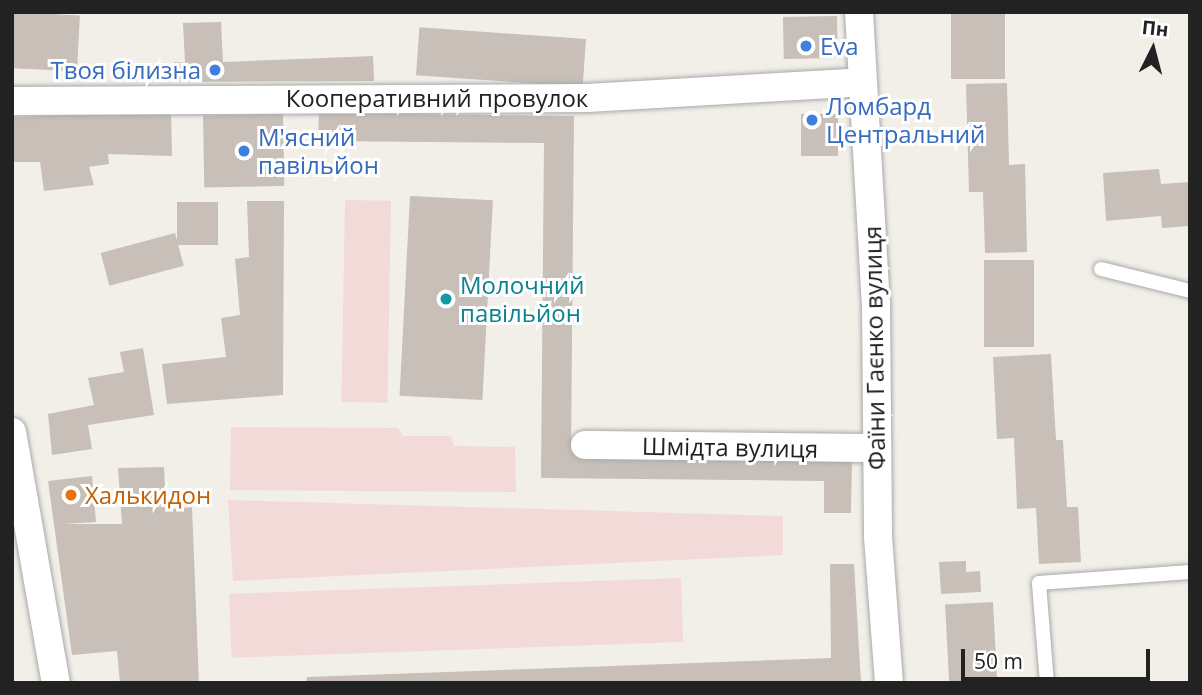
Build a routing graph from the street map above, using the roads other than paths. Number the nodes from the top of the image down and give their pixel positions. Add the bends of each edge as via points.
1 (859, 12) edge
2 (862, 82) junction
3 (12, 101) edge
4 (1101, 269) dead end
5 (1190, 291) edge
6 (12, 432) edge
7 (585, 445) dead end
8 (876, 448) junction
9 (18, 476) edge
10 (1190, 572) edge
11 (56, 683) edge
12 (889, 683) edge
13 (1047, 683) edge

1 - 2 street, Фаїни Гаєнко вулиця
2 - 3 street, Кооперативний провулок via 587,98
2 - 8 street, Фаїни Гаєнко вулиця via 876,303
4 - 5 lane
6 - 9 street
7 - 8 street, Шмідта вулиця
8 - 12 street, Фаїни Гаєнко вулиця
9 - 11 street
10 - 13 lane via 1039,583

